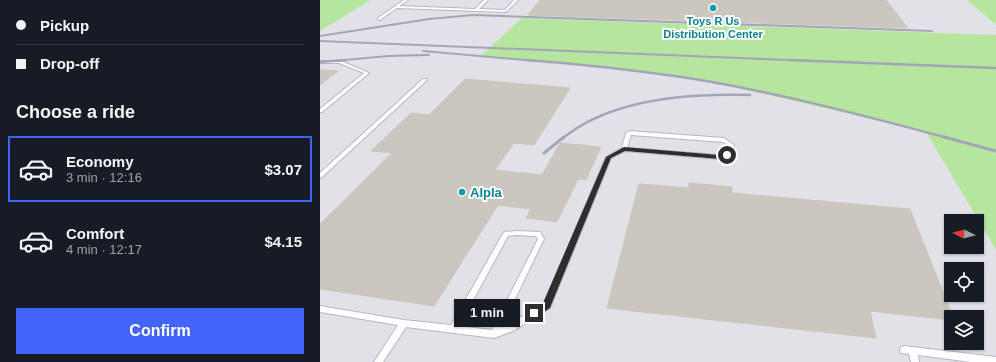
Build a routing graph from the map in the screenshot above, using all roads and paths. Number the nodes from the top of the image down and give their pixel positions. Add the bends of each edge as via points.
1 (406, 0) edge
2 (486, 0) edge
3 (516, 0) edge
4 (396, 7) junction
5 (476, 10) junction
6 (379, 19) dead end
7 (320, 62) edge
8 (425, 80) dead end
9 (320, 112) edge
10 (624, 149) junction
11 (320, 176) edge
12 (320, 309) edge
13 (404, 323) junction
14 (453, 329) junction
15 (494, 334) junction
16 (948, 358) edge
17 (993, 361) edge
18 (378, 362) edge
19 (915, 362) edge

1 - 4 lane
2 - 5 lane
3 - 5 lane via 506,11
4 - 5 lane
4 - 6 lane
7 - 9 lane via 340,62 367,73
8 - 11 lane
10 - 10 lane via 719,157 727,155 731,145 724,140 629,133
10 - 15 lane via 609,157 546,306 510,328
12 - 13 lane
13 - 14 lane
13 - 18 lane
14 - 15 lane
14 - 15 lane via 506,234 538,234 542,239
16 - 17 lane
16 - 19 lane via 908,350

